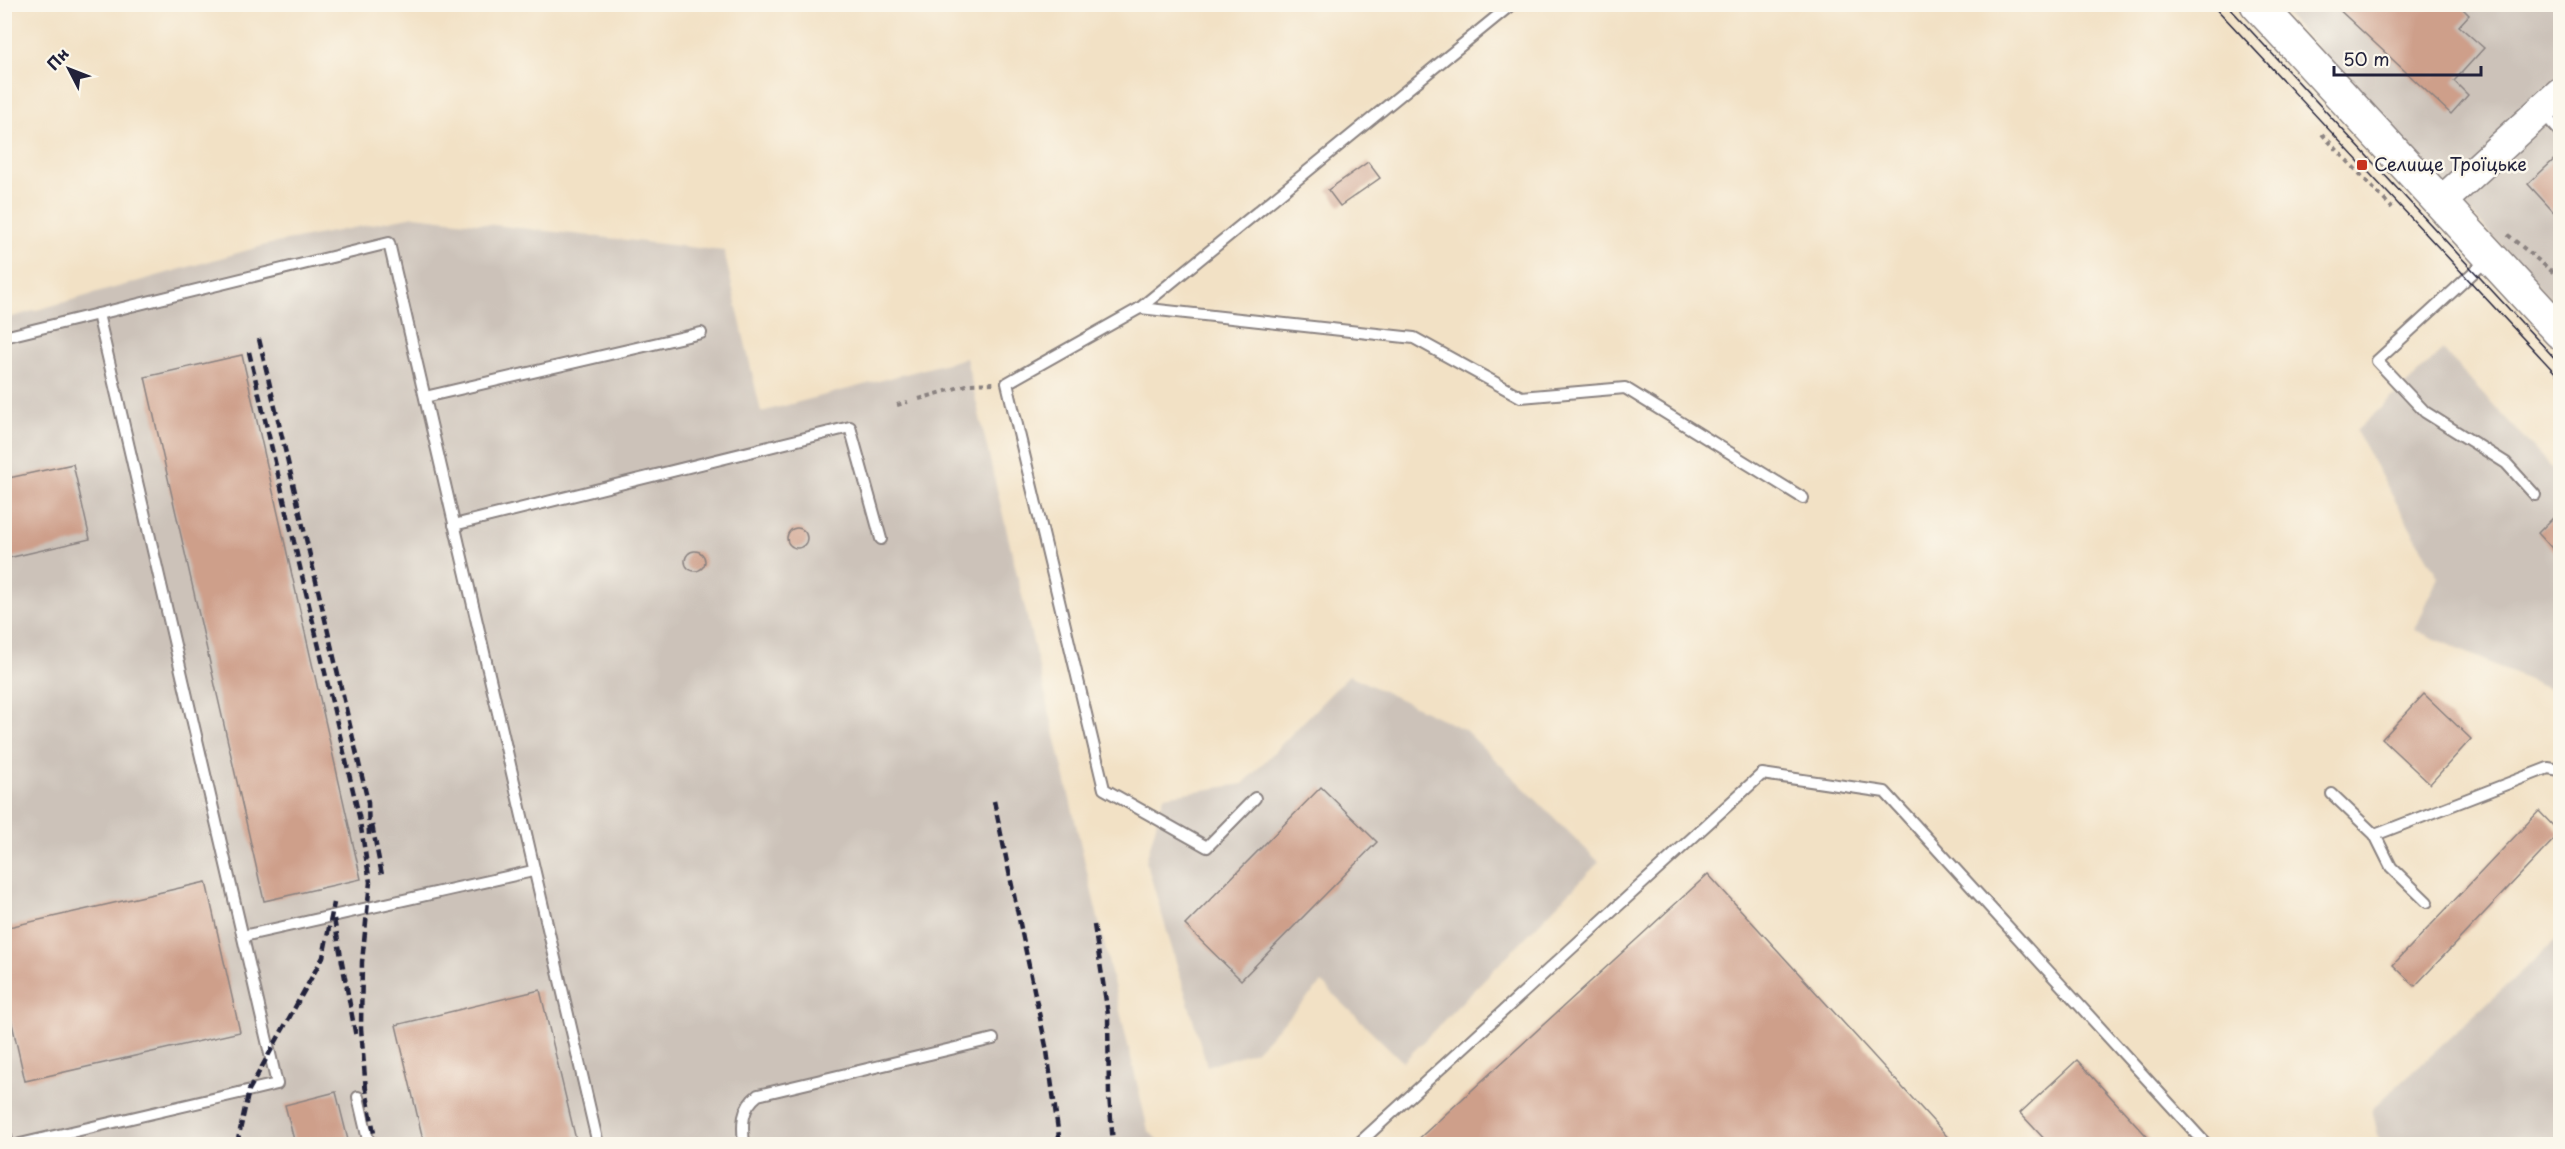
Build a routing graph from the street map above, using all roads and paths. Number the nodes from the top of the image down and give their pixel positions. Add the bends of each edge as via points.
1 (1512, 4) edge
2 (2257, 4) edge
3 (2554, 112) edge
4 (2322, 134) dead end
5 (2441, 202) junction
6 (2392, 208) dead end
7 (2491, 256) junction
8 (1140, 308) junction
9 (98, 314) junction
10 (2560, 332) edge
11 (701, 333) dead end
12 (4, 336) edge
13 (1007, 383) junction
14 (425, 397) junction
15 (919, 399) dead end
16 (908, 402) dead end
17 (897, 405) dead end
18 (2535, 495) dead end
19 (1803, 498) dead end
20 (454, 525) junction
21 (881, 539) dead end
22 (2560, 770) edge
23 (2332, 794) dead end
24 (1256, 798) dead end
25 (2375, 835) junction
26 (533, 871) junction
27 (2427, 902) dead end
28 (243, 936) junction
29 (993, 1039) dead end
30 (358, 1097) dead end
31 (4, 1130) edge
32 (8, 1144) edge
33 (20, 1144) edge
34 (369, 1144) edge
35 (598, 1144) edge
36 (744, 1144) edge
37 (1358, 1144) edge
38 (2206, 1144) edge

1 - 8 lane
2 - 5 main road
3 - 5 street
4 - 6 path
5 - 7 main road
7 - 10 main road
7 - 18 lane via 2377,361 2425,412 2506,464
8 - 13 lane
8 - 19 lane via 1414,338 1521,397 1625,388
9 - 12 lane
9 - 14 lane via 389,243
9 - 28 lane
11 - 14 lane
13 - 15 path via 970,384
13 - 24 lane via 1104,789 1208,847
14 - 20 lane
16 - 17 path
20 - 21 lane via 850,427
20 - 26 lane
22 - 25 lane via 2548,768
23 - 25 lane
25 - 27 lane via 2391,867
26 - 28 lane
26 - 35 lane
28 - 33 lane via 277,1084
29 - 36 lane via 758,1095 744,1115
30 - 34 lane
31 - 32 lane
37 - 38 lane via 1762,774 1885,792

